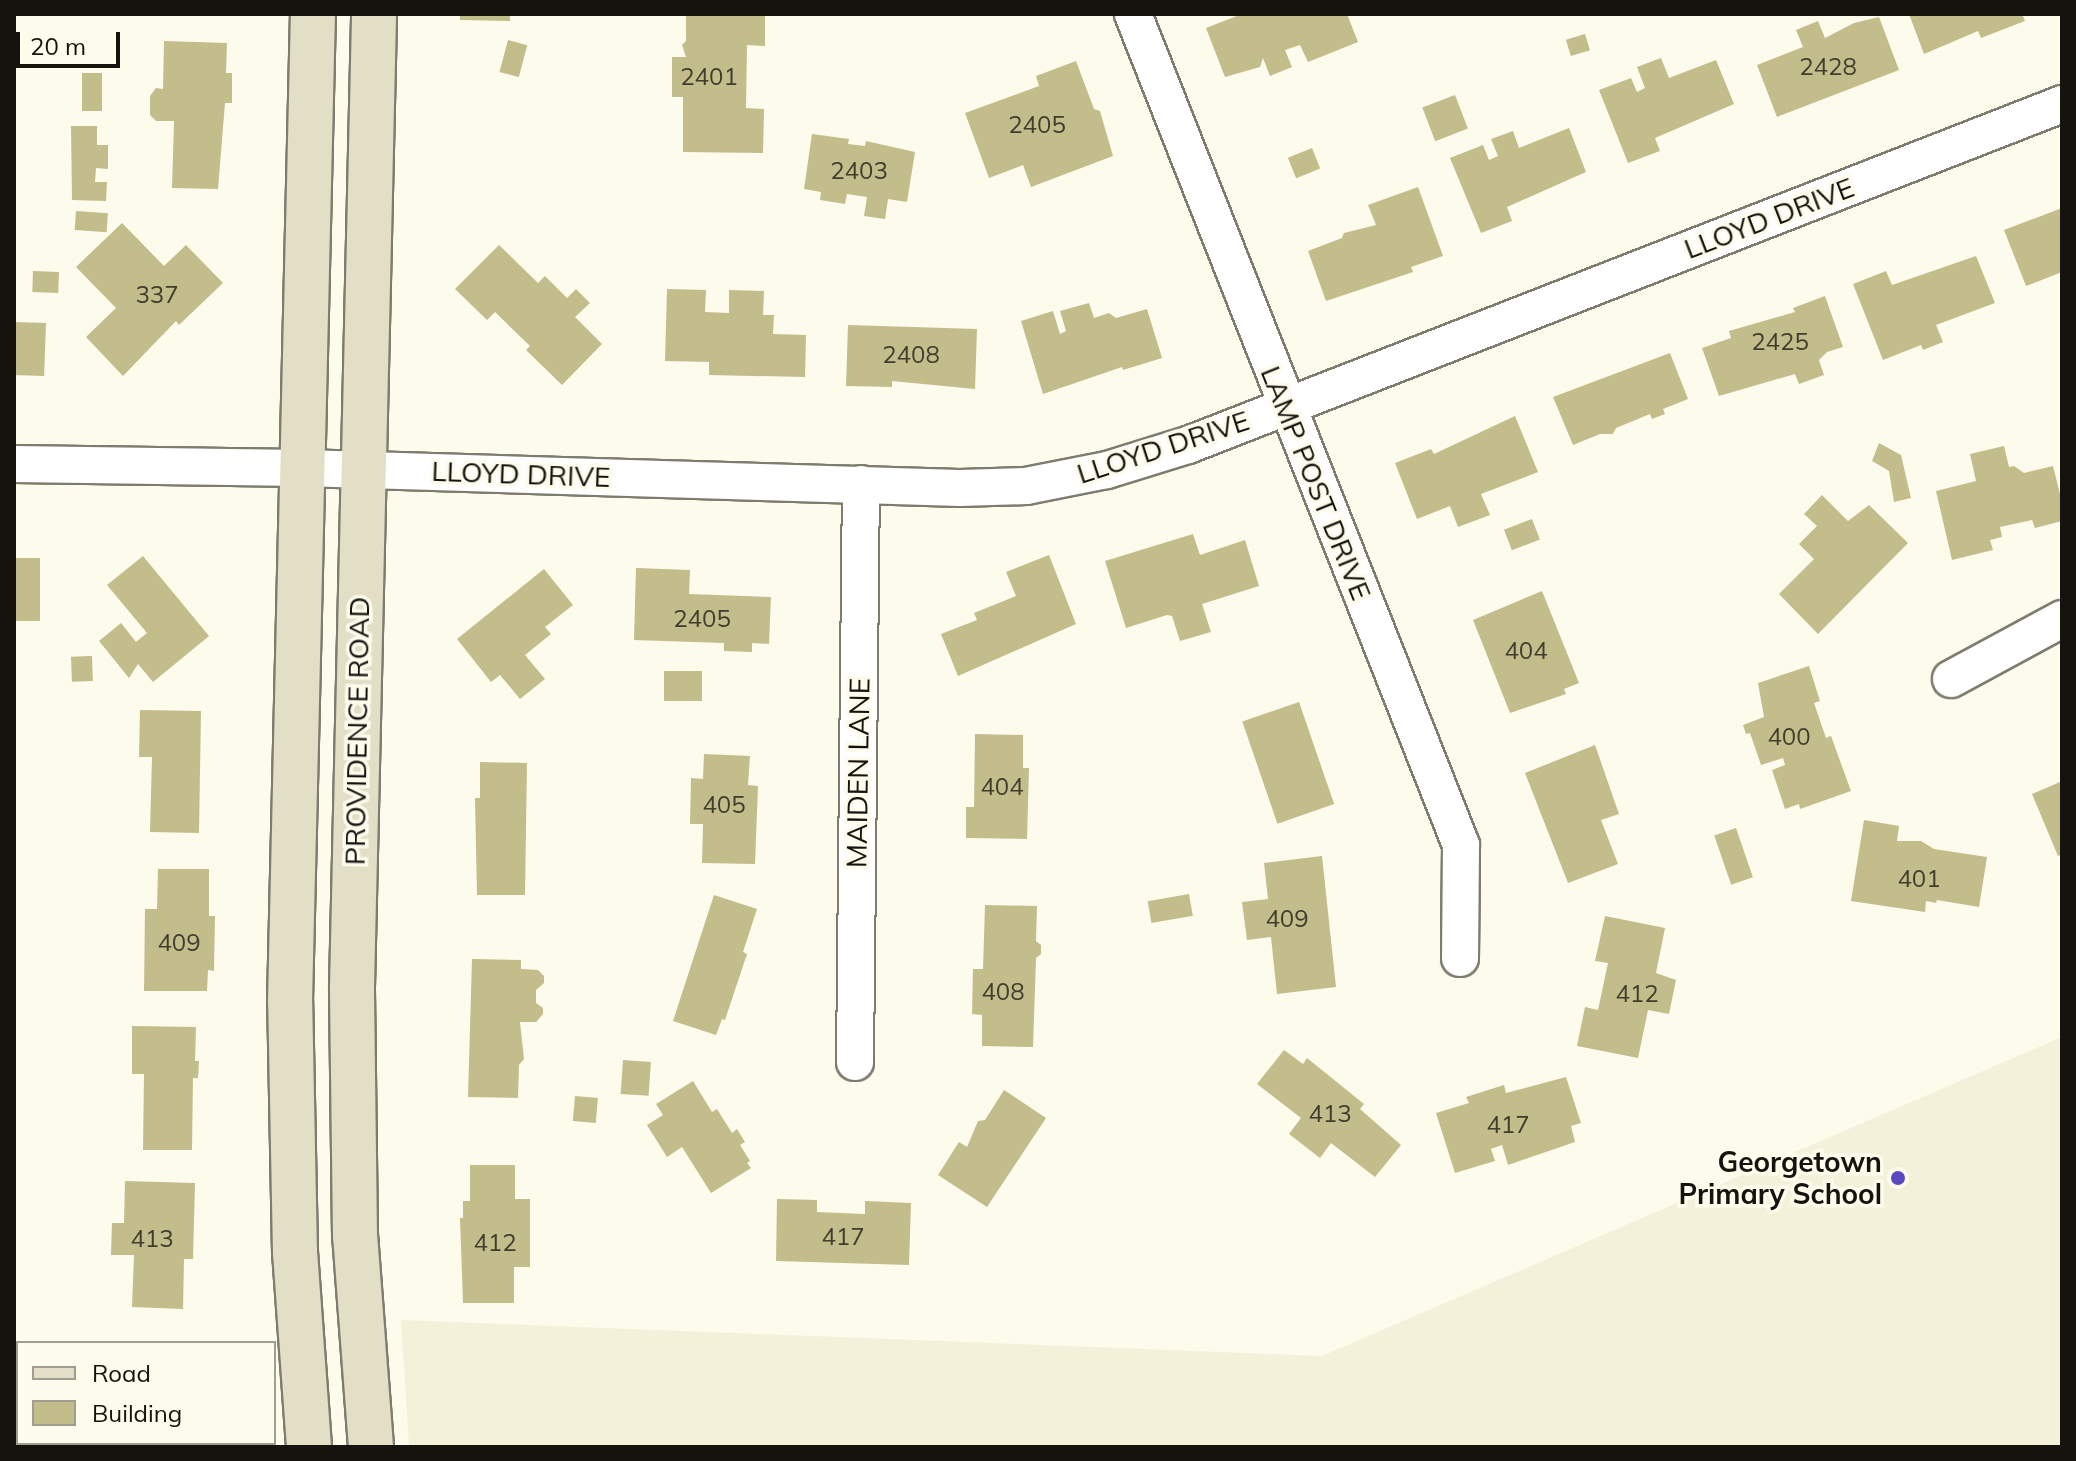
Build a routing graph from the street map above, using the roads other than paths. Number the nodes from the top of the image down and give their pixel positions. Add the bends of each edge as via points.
1 (313, 14) edge
2 (374, 14) edge
3 (1133, 14) edge
4 (2062, 104) edge
5 (1285, 407) junction
6 (14, 464) edge
7 (302, 468) junction
8 (363, 470) junction
9 (861, 484) junction
10 (2062, 619) edge
11 (1951, 679) dead end
12 (1460, 958) dead end
13 (855, 1062) dead end
14 (309, 1447) edge
15 (371, 1447) edge

1 - 7 main road
2 - 8 main road, PROVIDENCE ROAD
3 - 5 street, LAMP POST DRIVE
4 - 5 street, LLOYD DRIVE
5 - 9 street, LLOYD DRIVE via 1107,470 1026,486
5 - 12 street, LAMP POST DRIVE via 1461,845
6 - 7 street, LLOYD DRIVE
7 - 8 street, LLOYD DRIVE
7 - 14 main road via 290,1127
8 - 9 street, LLOYD DRIVE
8 - 15 main road, PROVIDENCE ROAD via 352,1111 355,1236
9 - 13 street, MAIDEN LANE
10 - 11 street

